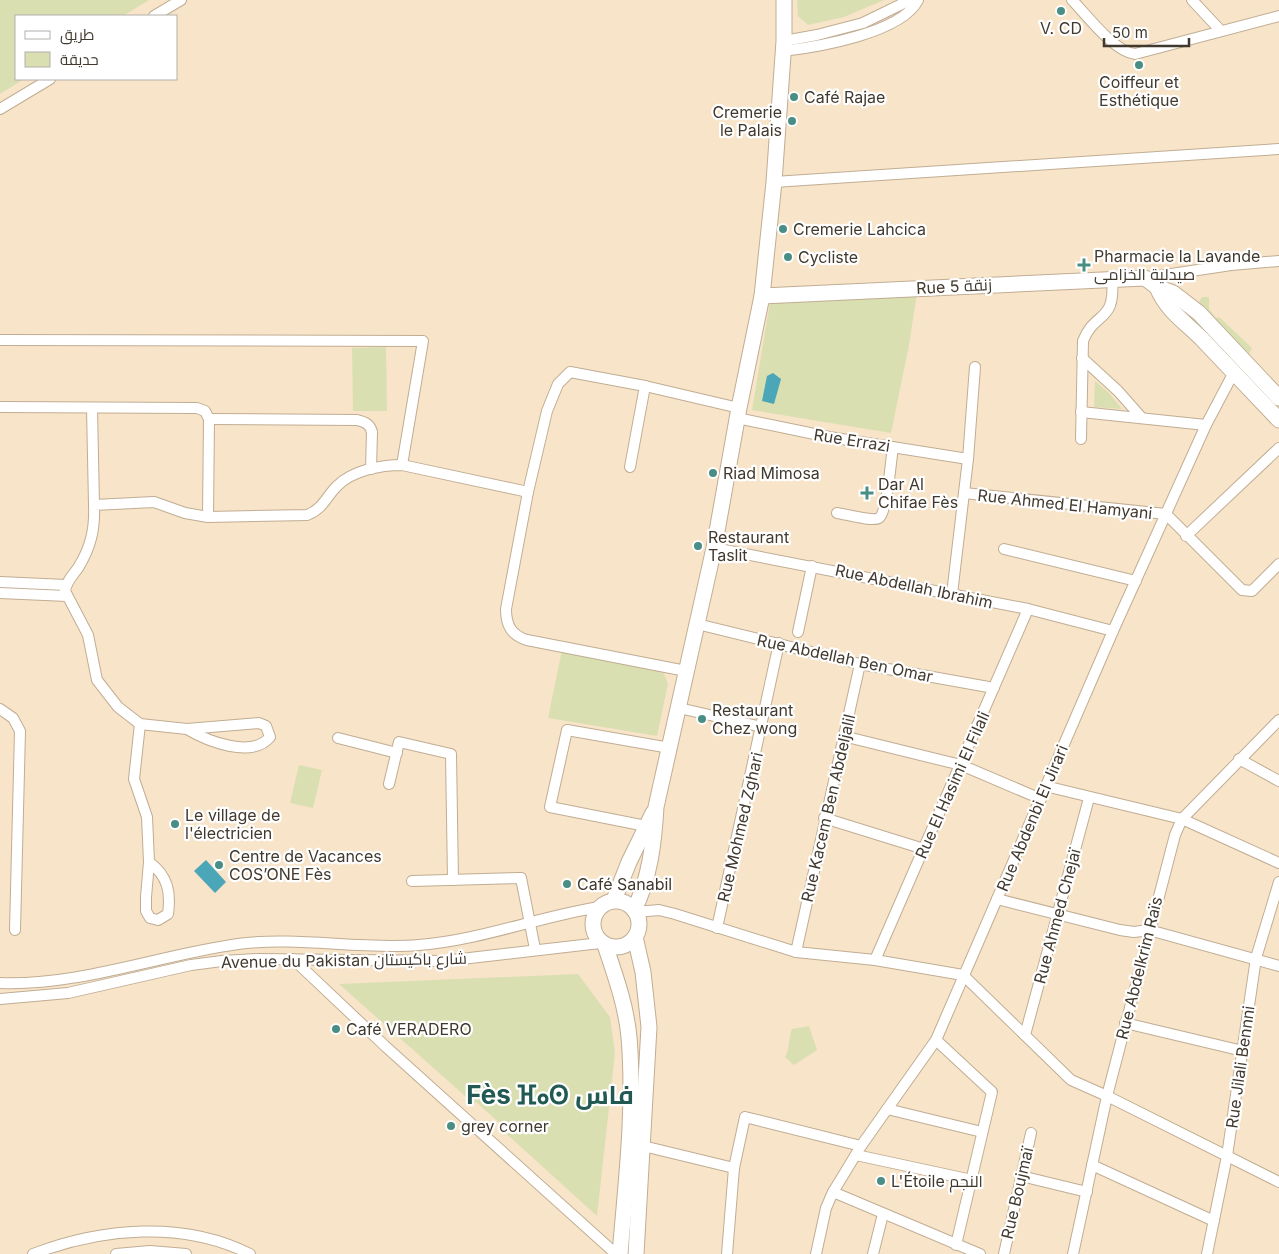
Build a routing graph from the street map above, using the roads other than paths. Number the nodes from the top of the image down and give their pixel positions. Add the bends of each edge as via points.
1 (181, 0) edge
2 (784, 0) edge
3 (1072, 0) edge
4 (1192, 0) edge
5 (911, 2) edge
6 (1279, 10) edge
7 (156, 15) edge
8 (1279, 16) edge
9 (1220, 29) junction
10 (784, 46) junction
11 (48, 80) edge
12 (0, 109) edge
13 (1279, 149) edge
14 (774, 182) junction
15 (1279, 261) edge
16 (1112, 278) junction
17 (1151, 282) junction
18 (762, 296) junction
19 (0, 340) edge
20 (1082, 358) junction
21 (975, 367) dead end
22 (1234, 372) junction
23 (644, 386) junction
24 (1279, 398) edge
25 (0, 407) edge
26 (92, 408) junction
27 (1081, 412) junction
28 (738, 413) junction
29 (1141, 417) junction
30 (209, 419) junction
31 (1279, 420) edge
32 (1206, 425) junction
33 (1081, 439) dead end
34 (893, 447) junction
35 (1279, 448) edge
36 (968, 458) junction
37 (402, 465) junction
38 (630, 467) dead end
39 (372, 470) junction
40 (528, 492) junction
41 (964, 493) junction
42 (94, 504) junction
43 (837, 513) dead end
44 (1166, 514) junction
45 (208, 517) junction
46 (1186, 536) junction
47 (714, 548) junction
48 (1004, 549) dead end
49 (1279, 564) edge
50 (812, 566) junction
51 (1136, 581) junction
52 (0, 582) edge
53 (66, 590) junction
54 (0, 593) edge
55 (952, 594) junction
56 (1028, 609) junction
57 (697, 624) junction
58 (1113, 631) junction
59 (798, 632) dead end
60 (779, 643) junction
61 (860, 664) junction
62 (686, 671) junction
63 (994, 688) junction
64 (679, 708) junction
65 (0, 709) edge
66 (1279, 720) edge
67 (140, 724) junction
68 (762, 727) junction
69 (187, 729) junction
70 (843, 736) junction
71 (338, 738) dead end
72 (670, 748) junction
73 (396, 753) junction
74 (1240, 760) junction
75 (961, 765) junction
76 (1279, 781) edge
77 (389, 784) dead end
78 (1046, 786) junction
79 (1089, 798) junction
80 (1041, 799) junction
81 (656, 807) junction
82 (824, 818) junction
83 (1182, 819) junction
84 (646, 826) junction
85 (924, 849) junction
86 (149, 862) junction
87 (1279, 863) edge
88 (453, 880) junction
89 (412, 881) dead end
90 (1279, 882) edge
91 (997, 899) junction
92 (614, 900) junction
93 (599, 907) junction
94 (635, 911) junction
95 (1057, 913) junction
96 (530, 923) junction
97 (717, 928) junction
98 (15, 930) dead end
99 (1149, 930) junction
100 (636, 937) junction
101 (603, 944) junction
102 (534, 949) junction
103 (796, 952) junction
104 (1256, 958) junction
105 (293, 959) junction
106 (875, 960) junction
107 (1279, 966) edge
108 (962, 975) junction
109 (0, 983) edge
110 (0, 999) edge
111 (1125, 1023) junction
112 (1025, 1035) junction
113 (936, 1040) junction
114 (1243, 1051) junction
115 (1108, 1096) junction
116 (888, 1109) junction
117 (982, 1132) junction
118 (1031, 1133) dead end
119 (643, 1146) junction
120 (859, 1150) junction
121 (1227, 1156) junction
122 (1092, 1165) junction
123 (734, 1168) junction
124 (1021, 1176) junction
125 (972, 1180) junction
126 (1279, 1182) edge
127 (833, 1192) junction
128 (1087, 1192) junction
129 (883, 1214) junction
130 (1214, 1221) junction
131 (956, 1245) junction
132 (33, 1254) edge
133 (116, 1254) edge
134 (186, 1254) edge
135 (250, 1254) edge
136 (616, 1254) edge
137 (620, 1254) edge
138 (636, 1254) edge
139 (727, 1254) edge
140 (816, 1254) edge
141 (873, 1254) edge
142 (980, 1254) edge
143 (1004, 1254) edge
144 (1073, 1254) edge
145 (1207, 1254) edge

1 - 7 street
2 - 10 street
3 - 9 street via 1118,47 1129,53
4 - 9 street
5 - 10 street via 887,25 841,41
6 - 9 street
8 - 9 street
10 - 14 street
11 - 12 street
13 - 14 street
14 - 18 street
15 - 17 street, Rue 5 زنقة
16 - 17 street, Rue 5 زنقة
16 - 18 street, Rue 5 زنقة
16 - 20 street via 1111,306 1086,334
17 - 22 street via 1164,303
17 - 24 street via 1173,292 1199,313
18 - 28 street
19 - 37 street via 423,341
20 - 27 street
20 - 29 street via 1118,390
21 - 36 street
22 - 31 street
22 - 32 street, Rue Abdenbi El Jirari
23 - 28 street, Rue Errazi
23 - 38 street
23 - 40 street, Rue Errazi via 573,372 562,378 548,406
25 - 26 street
26 - 30 street via 197,408 205,411
26 - 42 street
27 - 29 street
27 - 33 street
28 - 34 street, Rue Errazi
28 - 47 street
29 - 32 street
30 - 39 street via 366,422 372,432
30 - 45 street
32 - 44 street, Rue Abdenbi El Jirari
34 - 36 street, Rue Errazi
34 - 43 street via 881,516 869,519
35 - 46 street
36 - 41 street
37 - 39 street via 384,465
37 - 40 street
39 - 45 street via 350,476 335,488 321,508 307,515
40 - 62 street, Rue Errazi via 506,609 506,619 512,631 527,640
41 - 44 street, Rue Ahmed El Hamyani
41 - 55 street
42 - 45 street via 154,502
42 - 53 street via 92,541
44 - 46 street
44 - 51 street, Rue Abdenbi El Jirari
46 - 49 street via 1242,590 1252,591
47 - 50 street, Rue Abdellah Ibrahim
47 - 57 street
48 - 51 street
50 - 55 street, Rue Abdellah Ibrahim
50 - 59 street
51 - 58 street, Rue Abdenbi El Jirari
52 - 53 street
53 - 54 street
53 - 67 street via 88,635 97,680 118,707
55 - 56 street, Rue Abdellah Ibrahim
56 - 58 street, Rue Abdellah Ibrahim
56 - 63 street, Rue El Hasimi El Filali
57 - 60 street, Rue Abdellah Ben Omar
57 - 62 street
58 - 78 street, Rue Abdenbi El Jirari
60 - 61 street, Rue Abdellah Ben Omar
60 - 68 street, Rue Mohmed Zghari
61 - 63 street, Rue Abdellah Ben Omar
61 - 70 street, Rue Kacem Ben Abdeljalil
62 - 64 street
63 - 75 street, Rue El Hasimi El Filali
64 - 68 street
64 - 72 street
65 - 98 street via 13,718 20,731
66 - 74 street, Rue Abdelkrim Raïs
67 - 69 street
67 - 86 street via 134,780 146,817
68 - 97 street, Rue Mohmed Zghari
69 - 69 street via 259,723 266,726 270,737 259,745 233,746 215,743
70 - 75 street
70 - 82 street, Rue Kacem Ben Abdeljalil
71 - 73 street
72 - 81 street
72 - 84 street via 567,730 550,806
73 - 77 street
73 - 88 street via 399,742 451,754
74 - 76 street
74 - 83 street, Rue Abdelkrim Raïs
75 - 80 street
75 - 85 street, Rue El Hasimi El Filali
78 - 79 street
78 - 80 street, Rue Abdenbi El Jirari
79 - 83 street
79 - 95 street, Rue Ahmed Chejaï
80 - 91 street, Rue Abdenbi El Jirari
81 - 84 street
81 - 94 street via 654,841
82 - 85 street
82 - 103 street, Rue Kacem Ben Abdeljalil
83 - 87 street
83 - 99 street, Rue Abdelkrim Raïs
84 - 92 street
85 - 106 street, Rue El Hasimi El Filali
86 - 86 street via 146,911 150,918 158,920 168,914 168,888 164,876
88 - 89 street
88 - 96 street via 521,878
90 - 104 street, Rue Jilali Bennni
91 - 95 street
91 - 108 street, Rue Abdenbi El Jirari
92 - 93 street
92 - 94 street via 622,901
93 - 96 street, Avenue du Pakistan شارع باكيستان via 565,912
93 - 101 street via 592,927
94 - 97 street via 667,912
94 - 100 street via 639,929
95 - 99 street via 1120,930
95 - 112 street, Rue Ahmed Chejaï
96 - 102 street
96 - 109 street, Avenue du Pakistan شارع باكيستان via 491,934 416,945 301,941 241,944 46,982
97 - 103 street
99 - 104 street
99 - 111 street, Rue Abdelkrim Raïs
100 - 101 street via 622,947
100 - 119 street via 649,1026
101 - 102 street, Avenue du Pakistan شارع باكيستان
101 - 137 street via 617,981 628,1037 630,1128
102 - 105 street, Avenue du Pakistan شارع باكيستان via 444,961
103 - 106 street
104 - 107 street
104 - 114 street, Rue Jilali Bennni
105 - 110 street, Avenue du Pakistan شارع باكيستان via 258,958 191,965 68,993
105 - 136 street
106 - 108 street
108 - 112 street
108 - 113 street, Rue Abdenbi El Jirari
111 - 114 street
111 - 115 street, Rue Abdelkrim Raïs
112 - 115 street via 1071,1080
113 - 116 street, Rue Abdenbi El Jirari
113 - 117 street via 992,1092
114 - 121 street, Rue Jilali Bennni
115 - 121 street
115 - 122 street, Rue Abdelkrim Raïs
116 - 117 street
116 - 120 street, Rue Abdenbi El Jirari
117 - 125 street
118 - 124 street, Rue Boujmaï
119 - 123 street
119 - 138 street
120 - 123 street via 745,1117
120 - 125 street
120 - 127 street, Rue Abdenbi El Jirari
121 - 126 street
121 - 130 street, Rue Jilali Bennni
122 - 128 street, Rue Abdelkrim Raïs
122 - 130 street
123 - 139 street
124 - 128 street
124 - 143 street, Rue Boujmaï
125 - 131 street
127 - 129 street
127 - 140 street, Rue Abdenbi El Jirari via 826,1208
128 - 144 street, Rue Abdelkrim Raïs
129 - 131 street
129 - 141 street
130 - 145 street, Rue Jilali Bennni
131 - 142 street
132 - 135 street via 100,1236 153,1231 192,1236
133 - 134 street via 150,1251

